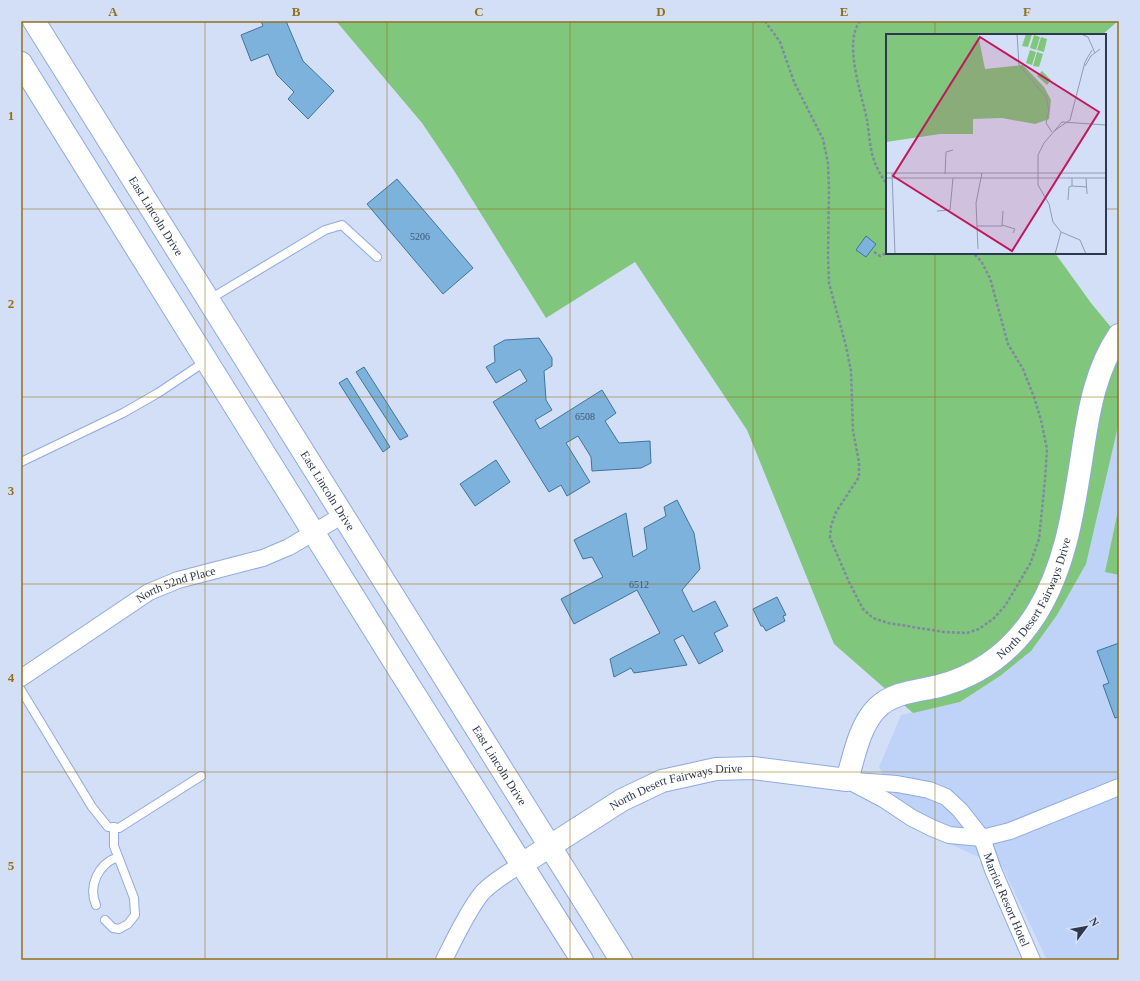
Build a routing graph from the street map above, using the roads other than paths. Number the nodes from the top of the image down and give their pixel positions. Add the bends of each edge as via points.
1 (34, 21) edge
2 (21, 63) edge
3 (377, 257) dead end
4 (208, 300) junction
5 (1119, 335) edge
6 (206, 360) junction
7 (21, 462) edge
8 (343, 515) junction
9 (314, 532) junction
10 (21, 678) edge
11 (21, 690) edge
12 (201, 776) dead end
13 (847, 780) junction
14 (1119, 787) edge
15 (114, 827) junction
16 (982, 838) junction
17 (550, 846) junction
18 (118, 857) junction
19 (522, 864) junction
20 (96, 905) dead end
21 (105, 920) dead end
22 (444, 960) edge
23 (582, 960) edge
24 (621, 960) edge
25 (1032, 960) edge

1 - 4 main road, East Lincoln Drive
2 - 6 main road
3 - 4 lane via 342,225 325,230
4 - 8 main road, East Lincoln Drive
5 - 13 main road, North Desert Fairways Drive via 1107,354 1091,401 1072,517 1059,567 1036,614 1008,648 989,664 967,677 898,696 878,707 863,730
6 - 7 lane via 123,413
6 - 9 main road
8 - 9 street, North 52nd Place
8 - 17 main road, East Lincoln Drive
9 - 10 street, North 52nd Place via 289,547 263,558 178,580 149,592
9 - 19 main road
11 - 15 lane via 92,807 108,827
12 - 15 lane via 119,828
13 - 16 street, North Desert Fairways Drive via 932,828 949,835
13 - 16 street, North Desert Fairways Drive via 897,784 929,790 946,797
13 - 17 main road, North Desert Fairways Drive via 753,768 716,769 662,782 622,800
14 - 16 street, North Desert Fairways Drive via 1010,831
15 - 18 lane via 114,846
16 - 25 street, Marriot Resort Hotel
17 - 19 main road, North Desert Fairways Drive
17 - 24 main road, East Lincoln Drive
18 - 20 lane via 101,868 97,875 92,891
18 - 21 lane via 134,898 135,915 128,924 119,929 113,928
19 - 22 street via 482,893
19 - 23 main road

